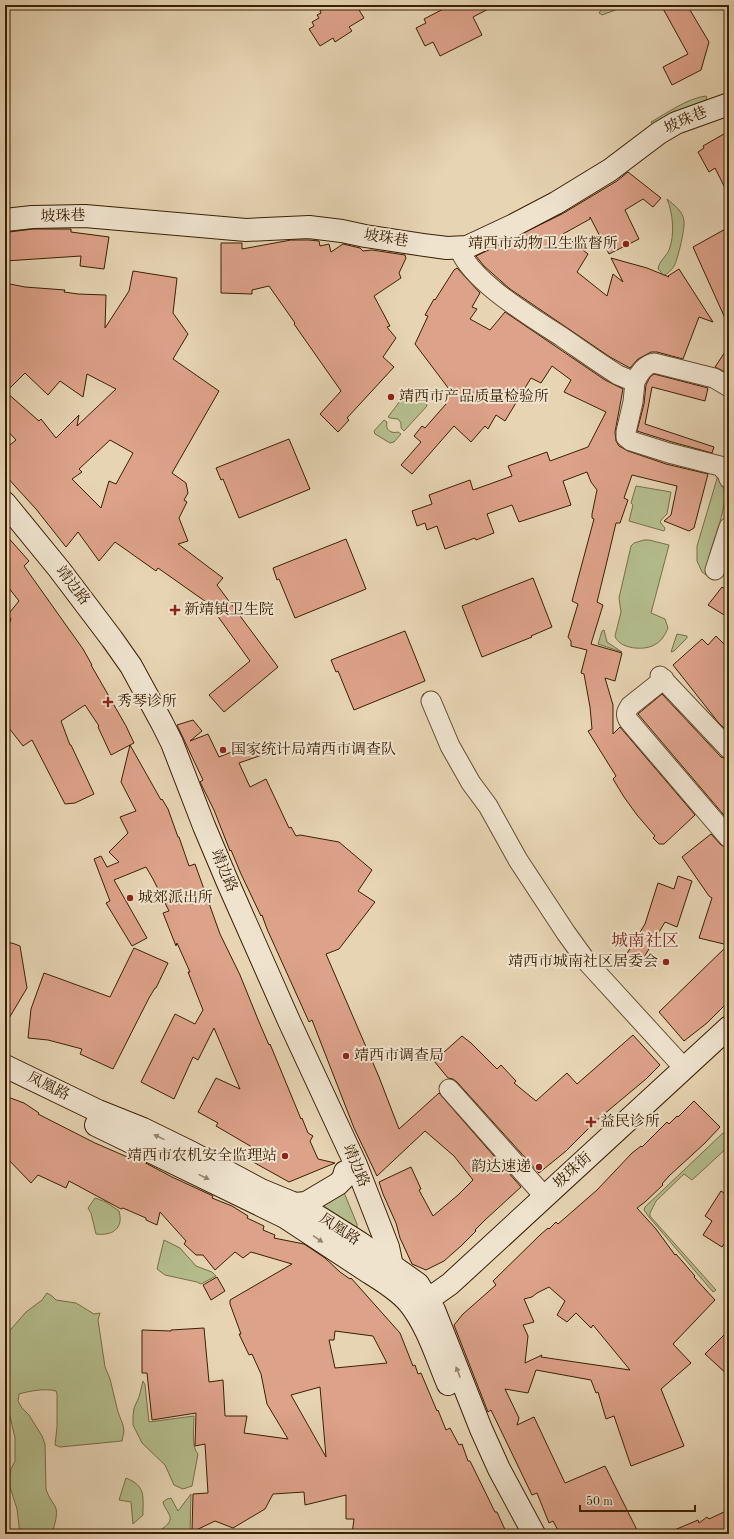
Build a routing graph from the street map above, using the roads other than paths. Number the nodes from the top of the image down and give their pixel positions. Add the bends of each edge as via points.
1 (729, 104) edge
2 (5, 220) edge
3 (459, 248) junction
4 (635, 382) junction
5 (729, 387) edge
6 (729, 479) edge
7 (5, 503) edge
8 (5, 518) edge
9 (729, 527) edge
10 (715, 570) dead end
11 (431, 701) dead end
12 (729, 749) edge
13 (729, 838) edge
14 (729, 1027) edge
15 (729, 1043) edge
16 (5, 1066) edge
17 (684, 1068) junction
18 (5, 1080) edge
19 (449, 1089) dead end
20 (345, 1172) junction
21 (545, 1196) junction
22 (295, 1204) junction
23 (386, 1262) junction
24 (424, 1309) junction
25 (520, 1534) edge
26 (534, 1534) edge

1 - 3 main road, 坡珠巷 via 676,123 610,170 556,203 476,243
2 - 3 main road, 坡珠巷 via 85,216 246,230 309,227
3 - 4 street via 470,268 501,297 618,375
4 - 5 street via 639,373 648,364 654,363 714,378
4 - 6 street via 626,437 669,453 720,466
7 - 23 main road, 靖边路 via 112,639 131,666 162,723 228,883 356,1165 388,1247
8 - 20 main road, 靖边路 via 103,644 163,748 253,966
9 - 10 street
11 - 17 street via 450,746 471,783 488,806 518,860 566,933 587,962
12 - 13 street via 662,678 626,712 629,721
14 - 17 main road, 坡珠街
15 - 24 main road, 坡珠街 via 455,1293
22 -> 16 main road, 凤凰路
17 - 21 main road, 坡珠街
18 -> 24 main road, 凤凰路 via 285,1217
19 - 21 street
20 - 22 main road via 338,1184 306,1203
20 - 23 main road, 靖边路
21 - 24 main road, 坡珠街
22 - 23 main road, 凤凰路 via 342,1231
23 - 24 main road, 凤凰路 via 418,1284
24 - 25 main road, 凤凰路 via 469,1433
26 -> 24 main road, 凤凰路 via 499,1469

